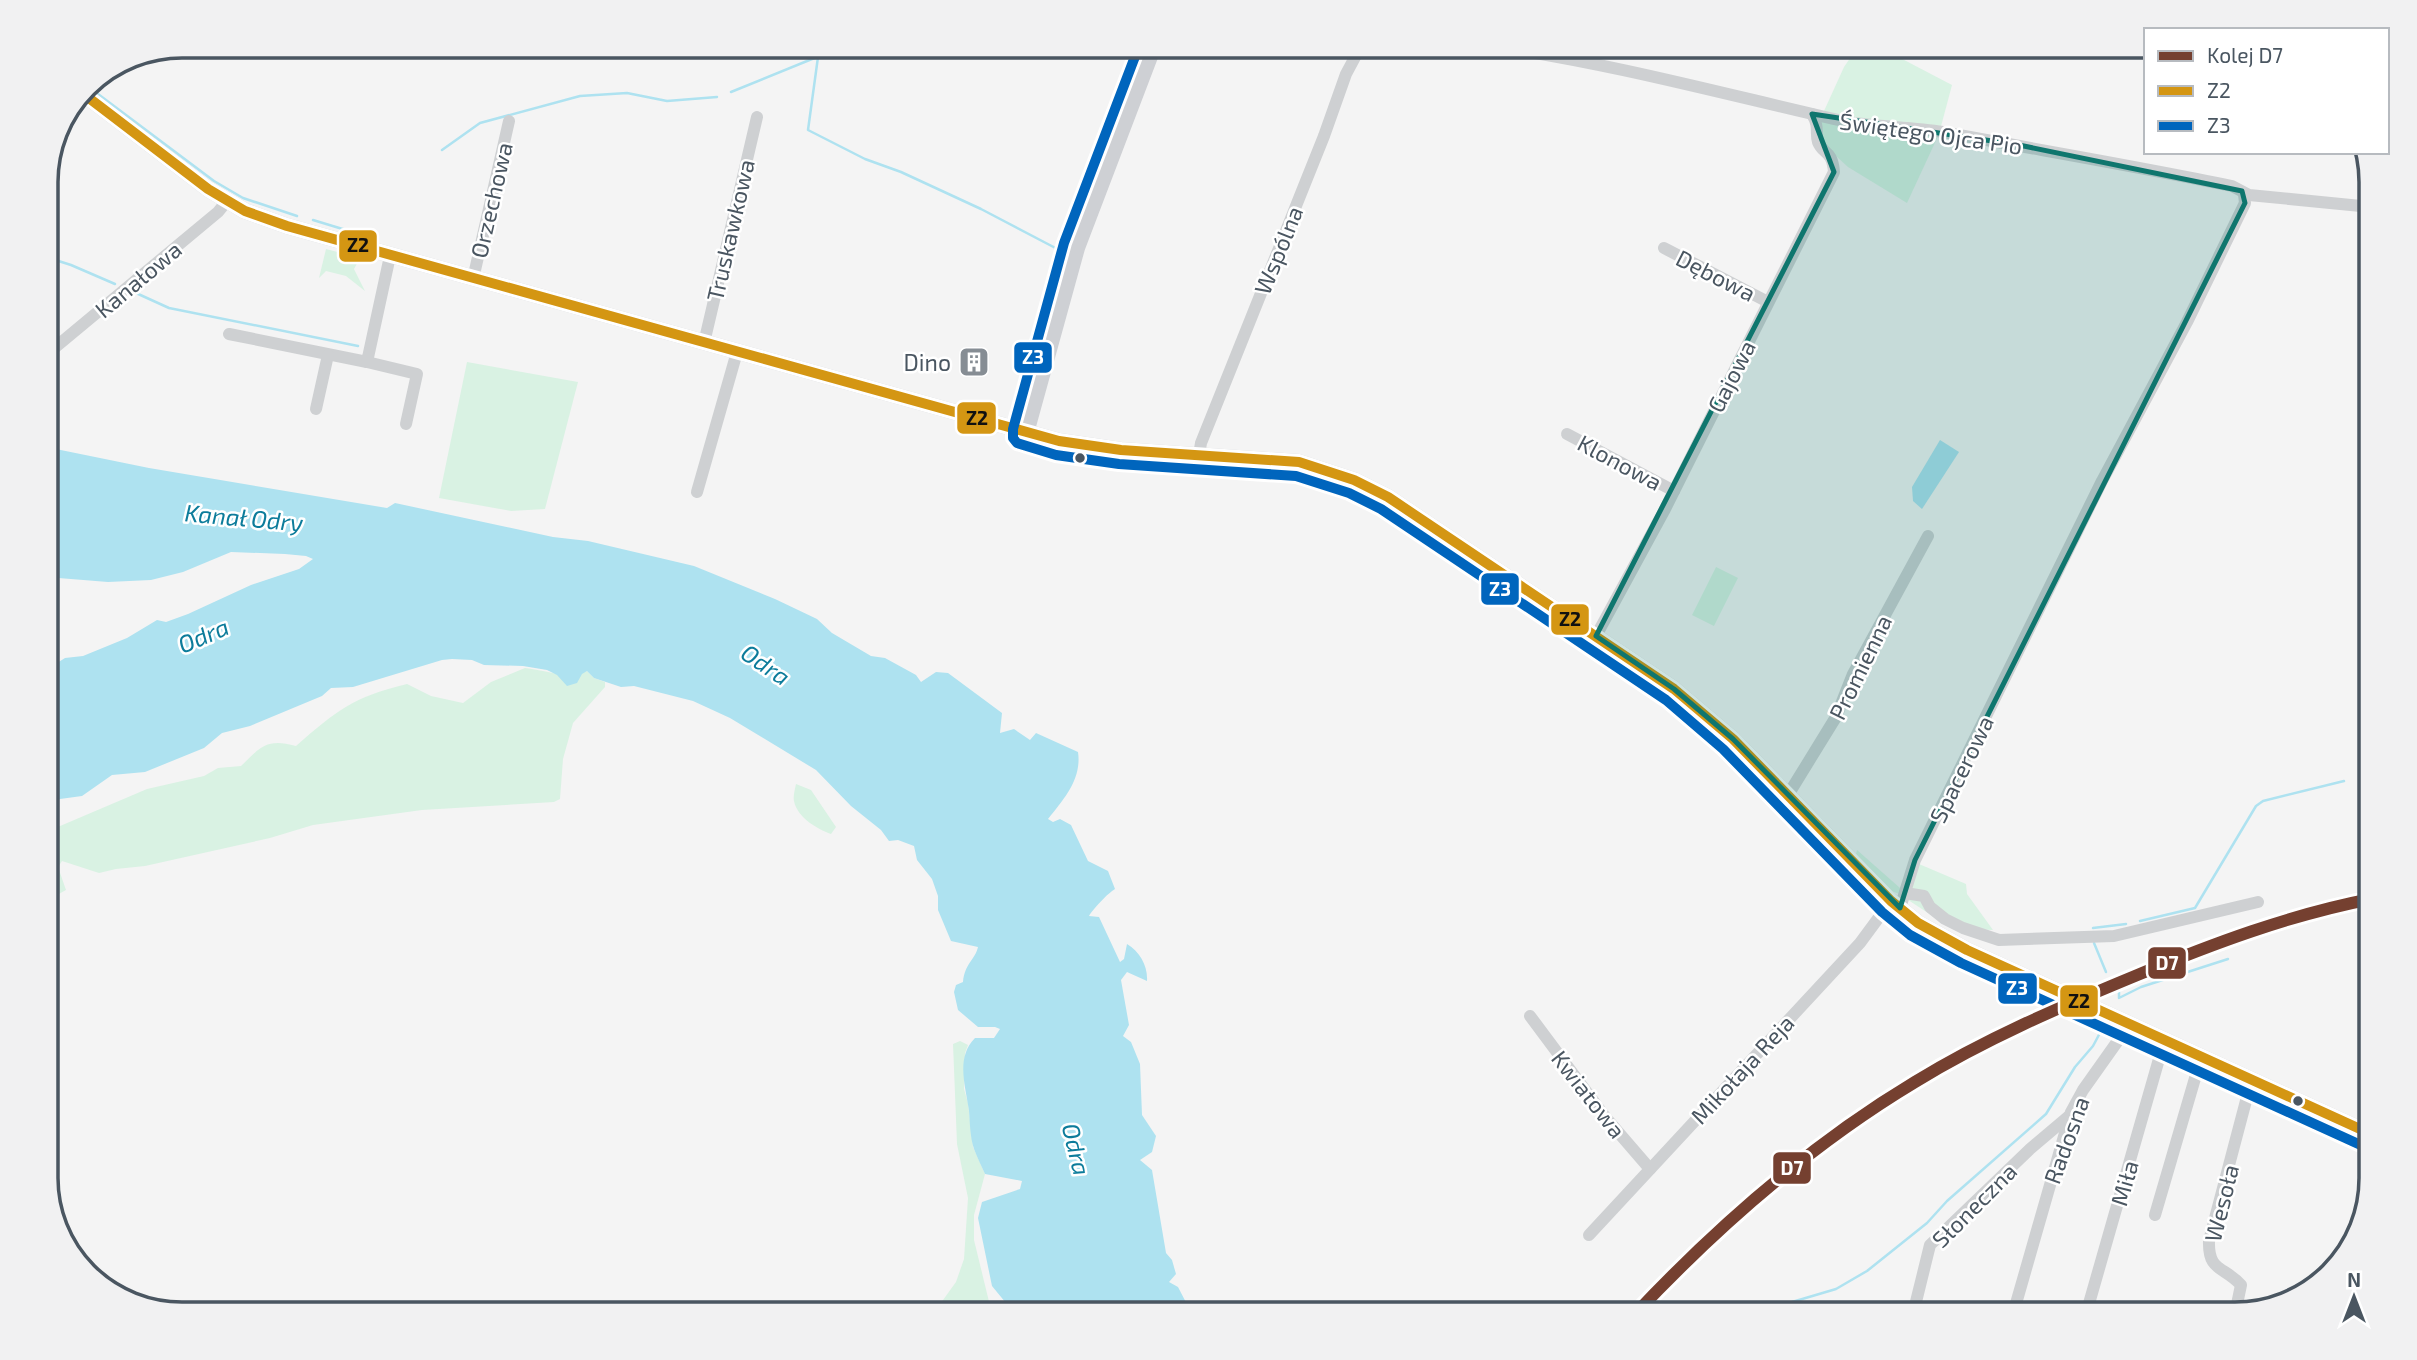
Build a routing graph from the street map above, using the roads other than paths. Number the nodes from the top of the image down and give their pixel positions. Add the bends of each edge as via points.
1 (1149, 58) edge
2 (1355, 58) edge
3 (1562, 58) edge
4 (90, 99) edge
5 (1812, 114) junction
6 (757, 117) dead end
7 (509, 121) dead end
8 (2244, 194) junction
9 (227, 201) junction
10 (2359, 206) edge
11 (1664, 248) dead end
12 (390, 256) junction
13 (473, 279) junction
14 (1768, 302) junction
15 (229, 334) dead end
16 (704, 343) junction
17 (58, 345) edge
18 (737, 352) junction
19 (328, 355) junction
20 (367, 362) junction
21 (316, 410) dead end
22 (405, 424) dead end
23 (1026, 433) junction
24 (1567, 434) dead end
25 (1199, 455) junction
26 (1674, 491) junction
27 (697, 492) dead end
28 (1928, 536) dead end
29 (1596, 636) junction
30 (1788, 795) junction
31 (1899, 900) junction
32 (2258, 902) dead end
33 (1530, 1016) dead end
34 (2161, 1052) junction
35 (2206, 1064) junction
36 (2252, 1078) junction
37 (2070, 1116) junction
38 (2359, 1128) edge
39 (1650, 1169) junction
40 (2155, 1215) dead end
41 (1589, 1235) dead end
42 (1916, 1302) edge
43 (2016, 1302) edge
44 (2089, 1302) edge
45 (2237, 1302) edge

1 - 23 main road via 1077,248
2 - 25 street, Wspólna
3 - 5 street, Świętego Ojca Pio
4 - 9 main road
5 - 8 street, Świętego Ojca Pio via 2020,145 2232,186
5 - 14 street, Gajowa via 1818,141 1832,157 1834,172
6 - 16 street, Truskawkowa
7 - 13 street, Orzechowa
8 - 10 street, Świętego Ojca Pio
8 - 31 street, Spacerowa via 2245,203 2187,322 2102,481
9 - 12 main road via 287,226
9 - 17 street, Kanałowa
11 - 14 street, Dębowa
12 - 13 main road
12 - 20 street
13 - 16 main road
14 - 26 street, Gajowa
15 - 19 street
16 - 18 main road
18 - 23 main road
18 - 27 street
19 - 20 street
19 - 21 street
20 - 22 street via 417,374
23 - 25 main road via 1110,449
24 - 26 street, Klonowa
25 - 29 main road via 1299,462 1366,486
26 - 29 street, Gajowa
28 - 30 street, Promienna via 1853,674 1836,717
29 - 30 main road via 1674,689 1733,739
30 - 31 main road
31 - 32 street via 1924,896 1945,919 1999,940 2114,936
31 - 35 main road via 1930,930 1967,950
31 - 39 street, Mikołaja Reja
33 - 39 street, Kwiatowa
34 - 35 street, Radosna
34 - 37 street, Radosna via 2122,1035
34 - 44 street, Miła
35 - 36 main road
35 - 40 street
36 - 38 main road
36 - 45 street, Wesoła via 2209,1254 2214,1266 2241,1284
37 - 42 street, Słoneczna via 1930,1245
37 - 43 street, Radosna
39 - 41 street, Mikołaja Reja

